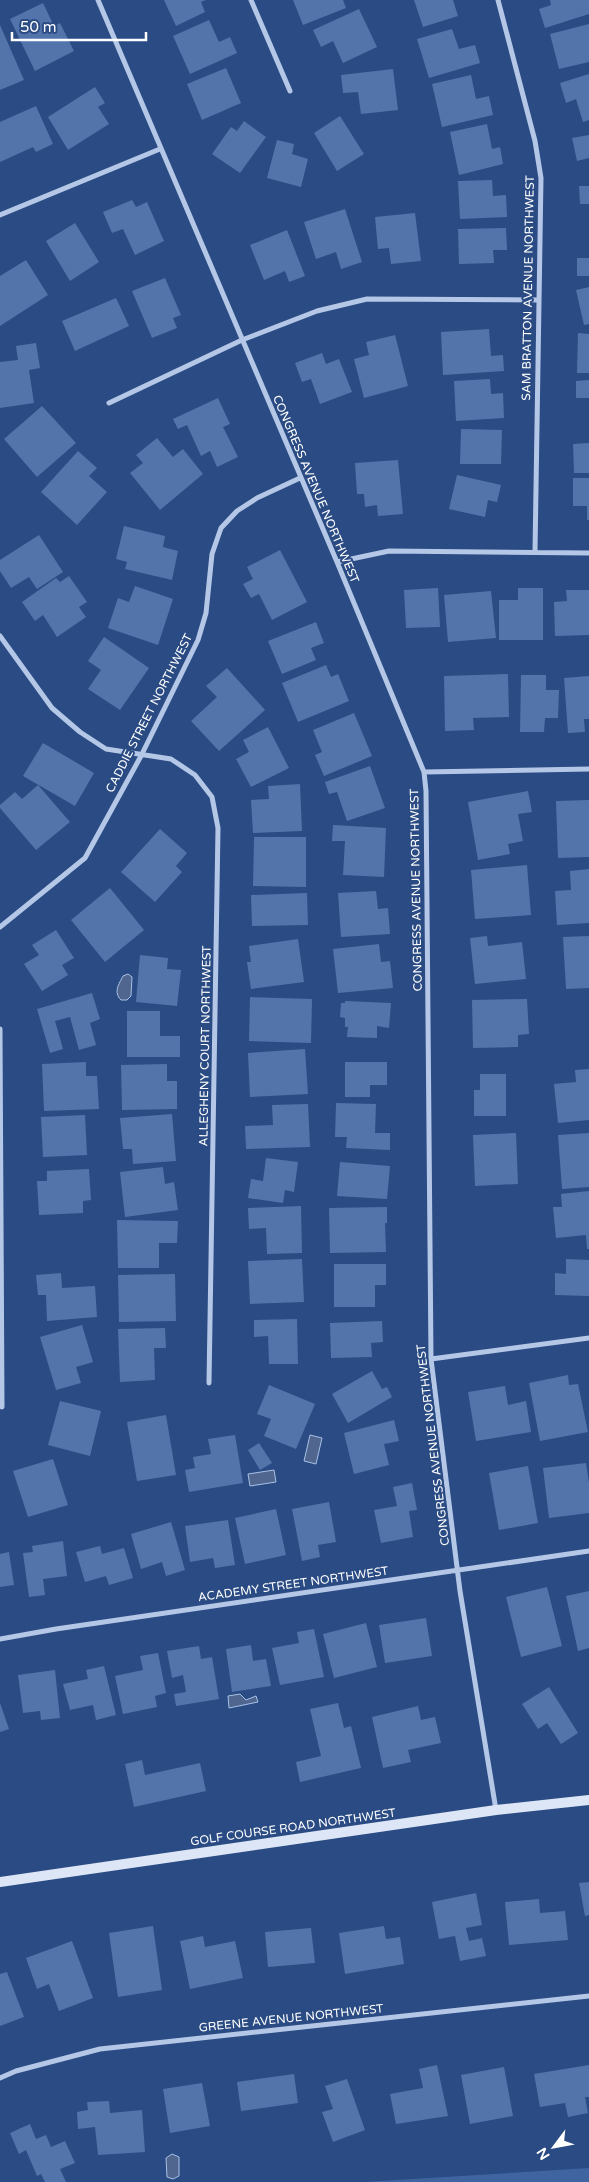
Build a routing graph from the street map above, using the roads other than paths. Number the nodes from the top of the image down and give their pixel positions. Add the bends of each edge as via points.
1 (98, 0) edge
2 (251, 0) edge
3 (498, 0) edge
4 (290, 91) dead end
5 (160, 149) junction
6 (0, 215) edge
7 (539, 300) junction
8 (242, 340) junction
9 (109, 403) dead end
10 (300, 478) junction
11 (535, 551) junction
12 (589, 553) edge
13 (337, 562) junction
14 (0, 636) edge
15 (141, 756) junction
16 (589, 769) edge
17 (424, 772) junction
18 (0, 927) edge
19 (0, 1029) edge
20 (589, 1338) edge
21 (431, 1359) junction
22 (209, 1383) dead end
23 (2, 1406) dead end
24 (589, 1551) edge
25 (458, 1570) junction
26 (0, 1639) edge
27 (589, 1800) edge
28 (496, 1810) junction
29 (0, 1882) edge
30 (589, 1996) edge
31 (0, 2078) edge

1 - 5 street, CONGRESS AVENUE NORTHWEST
2 - 4 street
3 - 7 street, SAM BRATTON AVENUE NORTHWEST via 535,140 541,178
5 - 6 street
5 - 8 street, CONGRESS AVENUE NORTHWEST
7 - 8 street via 367,299 317,311
7 - 11 street, SAM BRATTON AVENUE NORTHWEST
8 - 9 street
8 - 10 street, CONGRESS AVENUE NORTHWEST
10 - 13 street, CONGRESS AVENUE NORTHWEST
10 - 15 street, CADDIE STREET NORTHWEST via 257,498 237,511 221,528 212,554 206,613 198,640
11 - 12 street
11 - 13 street via 389,551
13 - 17 street, CONGRESS AVENUE NORTHWEST
14 - 15 street, ALLEGHENY COURT NORTHWEST via 52,708 80,732 106,749
15 - 18 street, CADDIE STREET NORTHWEST via 85,858
15 - 22 street, ALLEGHENY COURT NORTHWEST via 171,759 195,775 212,797 218,828
16 - 17 street
17 - 21 street, CONGRESS AVENUE NORTHWEST
19 - 23 street
20 - 21 street
21 - 25 street, CONGRESS AVENUE NORTHWEST
24 - 25 street, ACADEMY STREET NORTHWEST
25 - 26 street, ACADEMY STREET NORTHWEST
25 - 28 street, CONGRESS AVENUE NORTHWEST
27 - 28 main road, GOLF COURSE ROAD NORTHWEST
28 - 29 main road, GOLF COURSE ROAD NORTHWEST
30 - 31 street, GREENE AVENUE NORTHWEST via 100,2048

